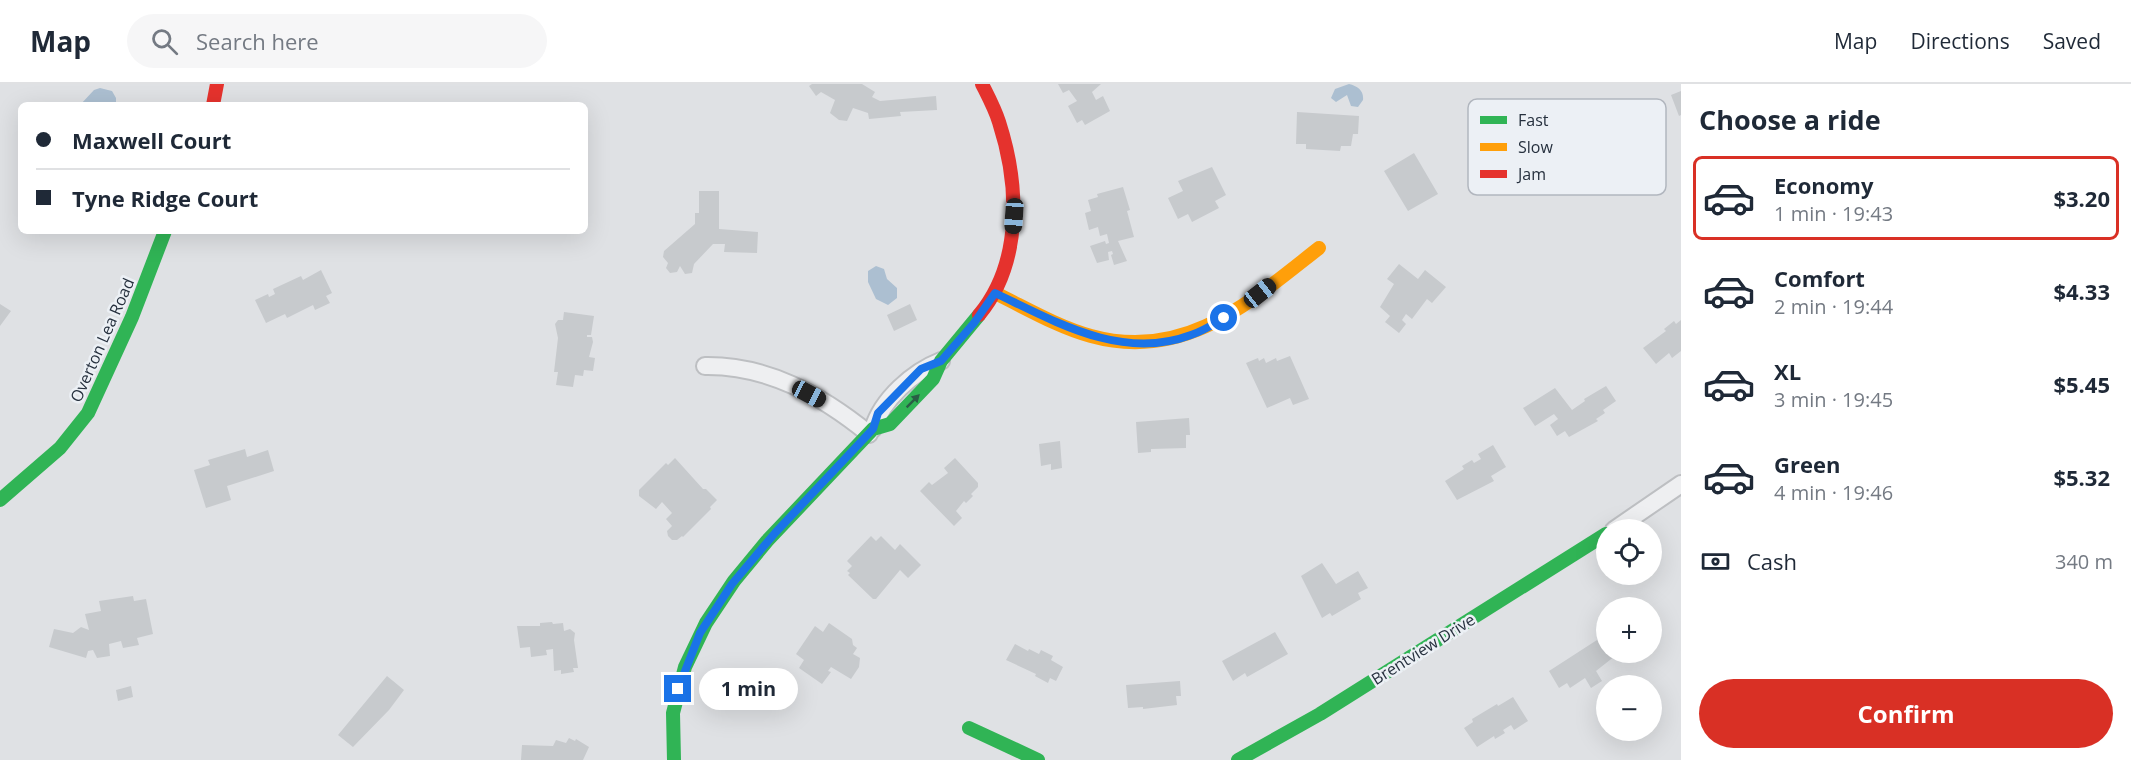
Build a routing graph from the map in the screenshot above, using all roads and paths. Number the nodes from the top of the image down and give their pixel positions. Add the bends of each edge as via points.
1 (217, 84) edge
2 (982, 84) edge
3 (214, 102) edge
4 (164, 234) edge
5 (1319, 248) dead end
6 (995, 293) junction
7 (941, 361) joint
8 (705, 366) dead end
9 (871, 432) junction
10 (1681, 484) edge
11 (0, 500) edge
12 (1630, 519) edge
13 (1596, 540) edge
14 (969, 729) dead end
15 (674, 760) edge
16 (1038, 760) edge
17 (1238, 760) edge

1 - 3 street
2 - 6 street via 999,122 1014,191 1013,235
4 - 11 street, Overton Lea Road via 132,317 88,413 60,448
5 - 6 street via 1224,318 1192,335 1162,343 1128,344 1091,336
6 - 7 street
7 - 9 street via 921,369 878,413
8 - 9 street via 738,367 781,379
9 - 15 street via 775,533 714,608 673,702 670,722
10 - 12 street
13 - 17 street, Brentview Drive via 1320,714
14 - 16 street

